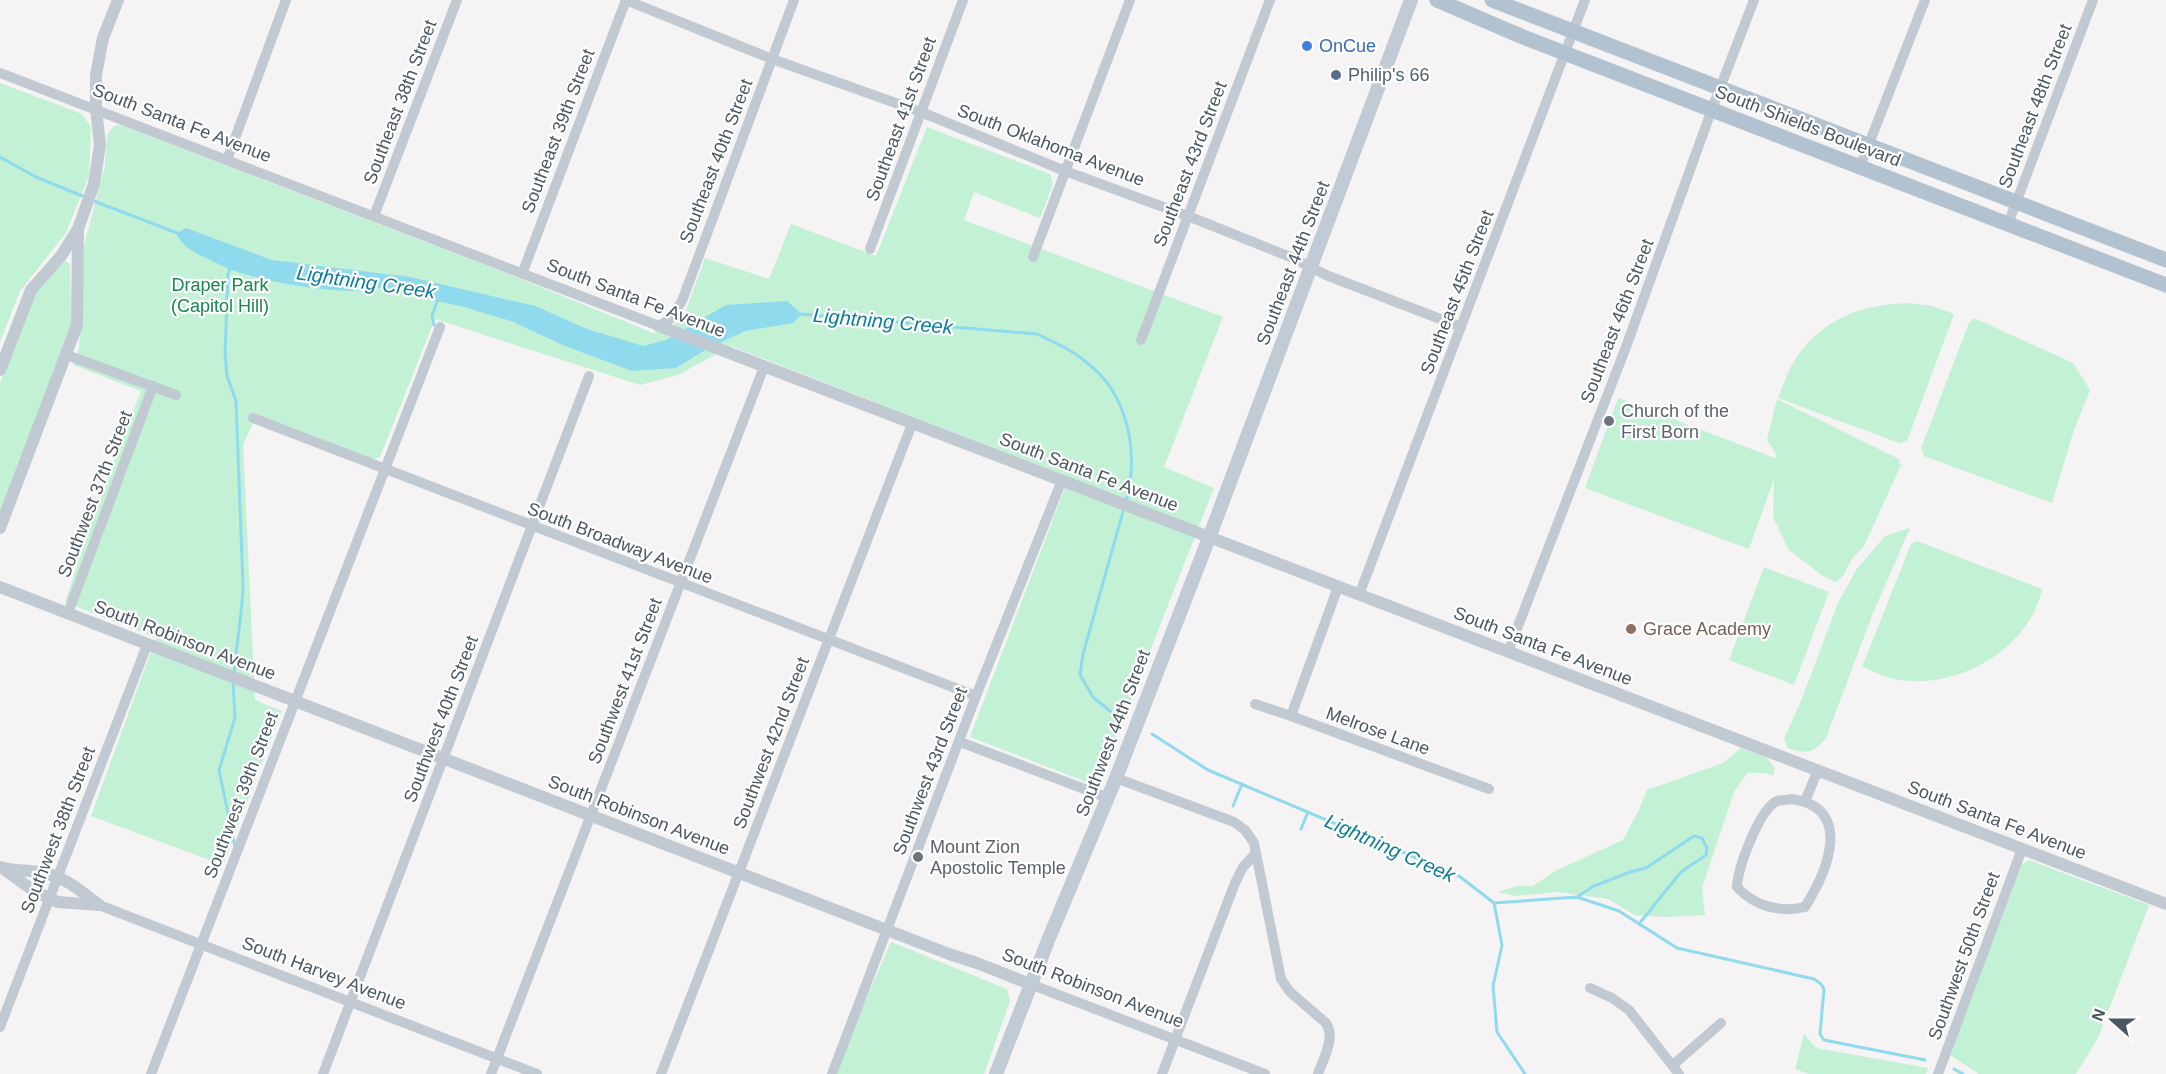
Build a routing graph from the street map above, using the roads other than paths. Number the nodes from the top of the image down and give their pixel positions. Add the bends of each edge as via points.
1 (118, 0) edge
2 (286, 0) edge
3 (456, 0) edge
4 (626, 0) edge
5 (794, 0) edge
6 (963, 0) edge
7 (1130, 0) edge
8 (1270, 0) edge
9 (1411, 0) edge
10 (1437, 0) edge
11 (1492, 0) edge
12 (1586, 0) edge
13 (1754, 0) edge
14 (1925, 0) edge
15 (2093, 0) edge
16 (1573, 32) junction
17 (1565, 53) junction
18 (772, 59) junction
19 (0, 73) edge
20 (1720, 88) junction
21 (96, 110) junction
22 (1712, 110) junction
23 (921, 112) junction
24 (1868, 146) junction
25 (227, 160) junction
26 (1860, 167) junction
27 (1065, 171) junction
28 (2016, 202) junction
29 (374, 216) junction
30 (1188, 216) junction
31 (2008, 224) junction
32 (78, 229) junction
33 (870, 249) dead end
34 (1034, 257) dead end
35 (2166, 260) edge
36 (1311, 267) junction
37 (522, 274) junction
38 (2166, 285) edge
39 (659, 326) junction
40 (440, 327) dead end
41 (1461, 327) junction
42 (1141, 340) dead end
43 (67, 355) junction
44 (764, 367) junction
45 (0, 370) edge
46 (589, 376) dead end
47 (153, 386) junction
48 (176, 395) dead end
49 (253, 418) dead end
50 (912, 424) junction
51 (384, 470) junction
52 (1062, 480) junction
53 (532, 526) junction
54 (0, 528) edge
55 (1209, 538) junction
56 (681, 583) junction
57 (1338, 587) junction
58 (0, 588) edge
59 (1359, 595) junction
60 (68, 614) junction
61 (828, 640) junction
62 (147, 645) junction
63 (1508, 652) junction
64 (976, 696) junction
65 (296, 702) junction
66 (1255, 704) dead end
67 (1291, 716) junction
68 (960, 742) junction
69 (443, 759) junction
70 (1818, 770) junction
71 (1116, 778) junction
72 (1489, 789) dead end
73 (1108, 798) junction
74 (1805, 801) junction
75 (591, 816) junction
76 (2022, 849) junction
77 (1256, 853) junction
78 (1, 868) edge
79 (739, 873) junction
80 (58, 877) junction
81 (49, 899) junction
82 (2166, 904) edge
83 (99, 905) junction
84 (887, 930) junction
85 (201, 945) junction
86 (1030, 984) junction
87 (1590, 988) dead end
88 (350, 1003) junction
89 (1721, 1023) dead end
90 (0, 1027) edge
91 (1175, 1040) junction
92 (497, 1059) junction
93 (1676, 1069) edge
94 (1938, 1073) edge
95 (151, 1074) edge
96 (323, 1074) edge
97 (491, 1074) edge
98 (537, 1074) edge
99 (662, 1074) edge
100 (832, 1074) edge
101 (996, 1074) edge
102 (1162, 1074) edge
103 (1265, 1074) edge
104 (1318, 1074) edge

1 - 21 street via 99,53
2 - 25 street
3 - 29 street, Southeast 38th Street
4 - 18 street, South Oklahoma Avenue
4 - 37 street, Southeast 39th Street
5 - 18 street, Southeast 40th Street
6 - 23 street, Southeast 41st Street
7 - 27 street
8 - 30 street, Southeast 43rd Street
9 - 36 main road, Southeast 44th Street
10 - 17 main road, South Shields Boulevard
11 - 16 main road, South Shields Boulevard
12 - 16 street, Southeast 45th Street
13 - 20 street, Southeast 46th Street
14 - 24 street
15 - 28 street, Southeast 48th Street
16 - 17 street, Southeast 45th Street
16 - 20 main road, South Shields Boulevard
17 - 22 main road, South Shields Boulevard
17 - 41 street, Southeast 45th Street
18 - 23 street, South Oklahoma Avenue
18 - 39 street, Southeast 40th Street via 682,301 670,319
19 - 21 street, South Santa Fe Avenue
20 - 22 street, Southeast 46th Street
20 - 24 main road, South Shields Boulevard
21 - 25 street, South Santa Fe Avenue
21 - 32 street via 100,145 94,184
22 - 26 main road, South Shields Boulevard
22 - 63 street, Southeast 46th Street
23 - 27 street, South Oklahoma Avenue
23 - 33 street, Southeast 41st Street
24 - 26 street
24 - 28 main road, South Shields Boulevard
25 - 29 street, South Santa Fe Avenue
26 - 31 main road, South Shields Boulevard
27 - 30 street, South Oklahoma Avenue
27 - 34 street
28 - 31 street, Southeast 48th Street
28 - 35 main road, South Shields Boulevard
29 - 37 street, South Santa Fe Avenue
30 - 36 street, South Oklahoma Avenue
30 - 42 street, Southeast 43rd Street
31 - 38 main road, South Shields Boulevard
32 - 43 street via 77,325
32 - 45 street via 61,256 31,290
36 - 41 street, South Oklahoma Avenue
36 - 55 main road, Southeast 44th Street
37 - 39 street, South Santa Fe Avenue
39 - 44 street, South Santa Fe Avenue
40 - 51 street, Southwest 39th Street
41 - 59 street, Southeast 45th Street
43 - 47 street
43 - 54 street
44 - 50 street, South Santa Fe Avenue
44 - 56 street, Southwest 41st Street
46 - 53 street, Southwest 40th Street
47 - 48 street
47 - 60 street, Southwest 37th Street
49 - 51 street, South Broadway Avenue
50 - 52 street, South Santa Fe Avenue
50 - 61 street, Southwest 42nd Street
51 - 53 street, South Broadway Avenue
51 - 65 street, Southwest 39th Street
52 - 55 street, South Santa Fe Avenue
52 - 64 street, Southwest 43rd Street
53 - 56 street, South Broadway Avenue
53 - 69 street, Southwest 40th Street
55 - 57 street, South Santa Fe Avenue
55 - 71 main road, Southwest 44th Street
56 - 61 street, South Broadway Avenue
56 - 75 street, Southwest 41st Street
57 - 59 street, South Santa Fe Avenue
57 - 67 street
58 - 60 street, South Robinson Avenue
59 - 63 street, South Santa Fe Avenue
60 - 62 street, South Robinson Avenue
61 - 64 street, South Broadway Avenue
61 - 79 street, Southwest 42nd Street
62 - 65 street, South Robinson Avenue
62 - 80 street, Southwest 38th Street
63 - 70 street, South Santa Fe Avenue
64 - 68 street, Southwest 43rd Street
65 - 69 street, South Robinson Avenue
65 - 85 street, Southwest 39th Street
66 - 67 street, Melrose Lane
67 - 72 street, Melrose Lane
68 - 73 street
68 - 84 street, Southwest 43rd Street
69 - 75 street, South Robinson Avenue
69 - 88 street, Southwest 40th Street
70 - 74 street
70 - 76 street, South Santa Fe Avenue
71 - 73 main road, Southwest 44th Street
71 - 77 street via 1234,822 1249,834
73 - 86 main road, Southwest 44th Street
74 - 74 street via 1777,801 1765,812 1738,875 1737,887 1744,894 1776,909 1805,907 1830,855 1828,823 1822,812
75 - 79 street, South Robinson Avenue
75 - 92 street, Southwest 41st Street
76 - 82 street, South Santa Fe Avenue
76 - 94 street, Southwest 50th Street
77 - 91 street via 1239,874
77 - 104 street via 1281,979 1328,1026 1330,1037
78 - 80 street, South Harvey Avenue
78 - 81 street, South Harvey Avenue
79 - 84 street, South Robinson Avenue
79 - 99 street, Southwest 42nd Street
80 - 81 street, Southwest 38th Street
80 - 83 street, South Harvey Avenue
81 - 83 street, South Harvey Avenue via 65,904
81 - 90 street, Southwest 38th Street
83 - 85 street, South Harvey Avenue
84 - 86 street, South Robinson Avenue
84 - 100 street, Southwest 43rd Street
85 - 88 street, South Harvey Avenue
85 - 95 street, Southwest 39th Street
86 - 91 street, South Robinson Avenue
86 - 101 main road, Southwest 44th Street
87 - 93 street via 1629,1010
88 - 92 street, South Harvey Avenue
88 - 96 street, Southwest 40th Street
89 - 93 street
91 - 102 street
91 - 103 street, South Robinson Avenue
92 - 97 street, Southwest 41st Street
92 - 98 street, South Harvey Avenue

